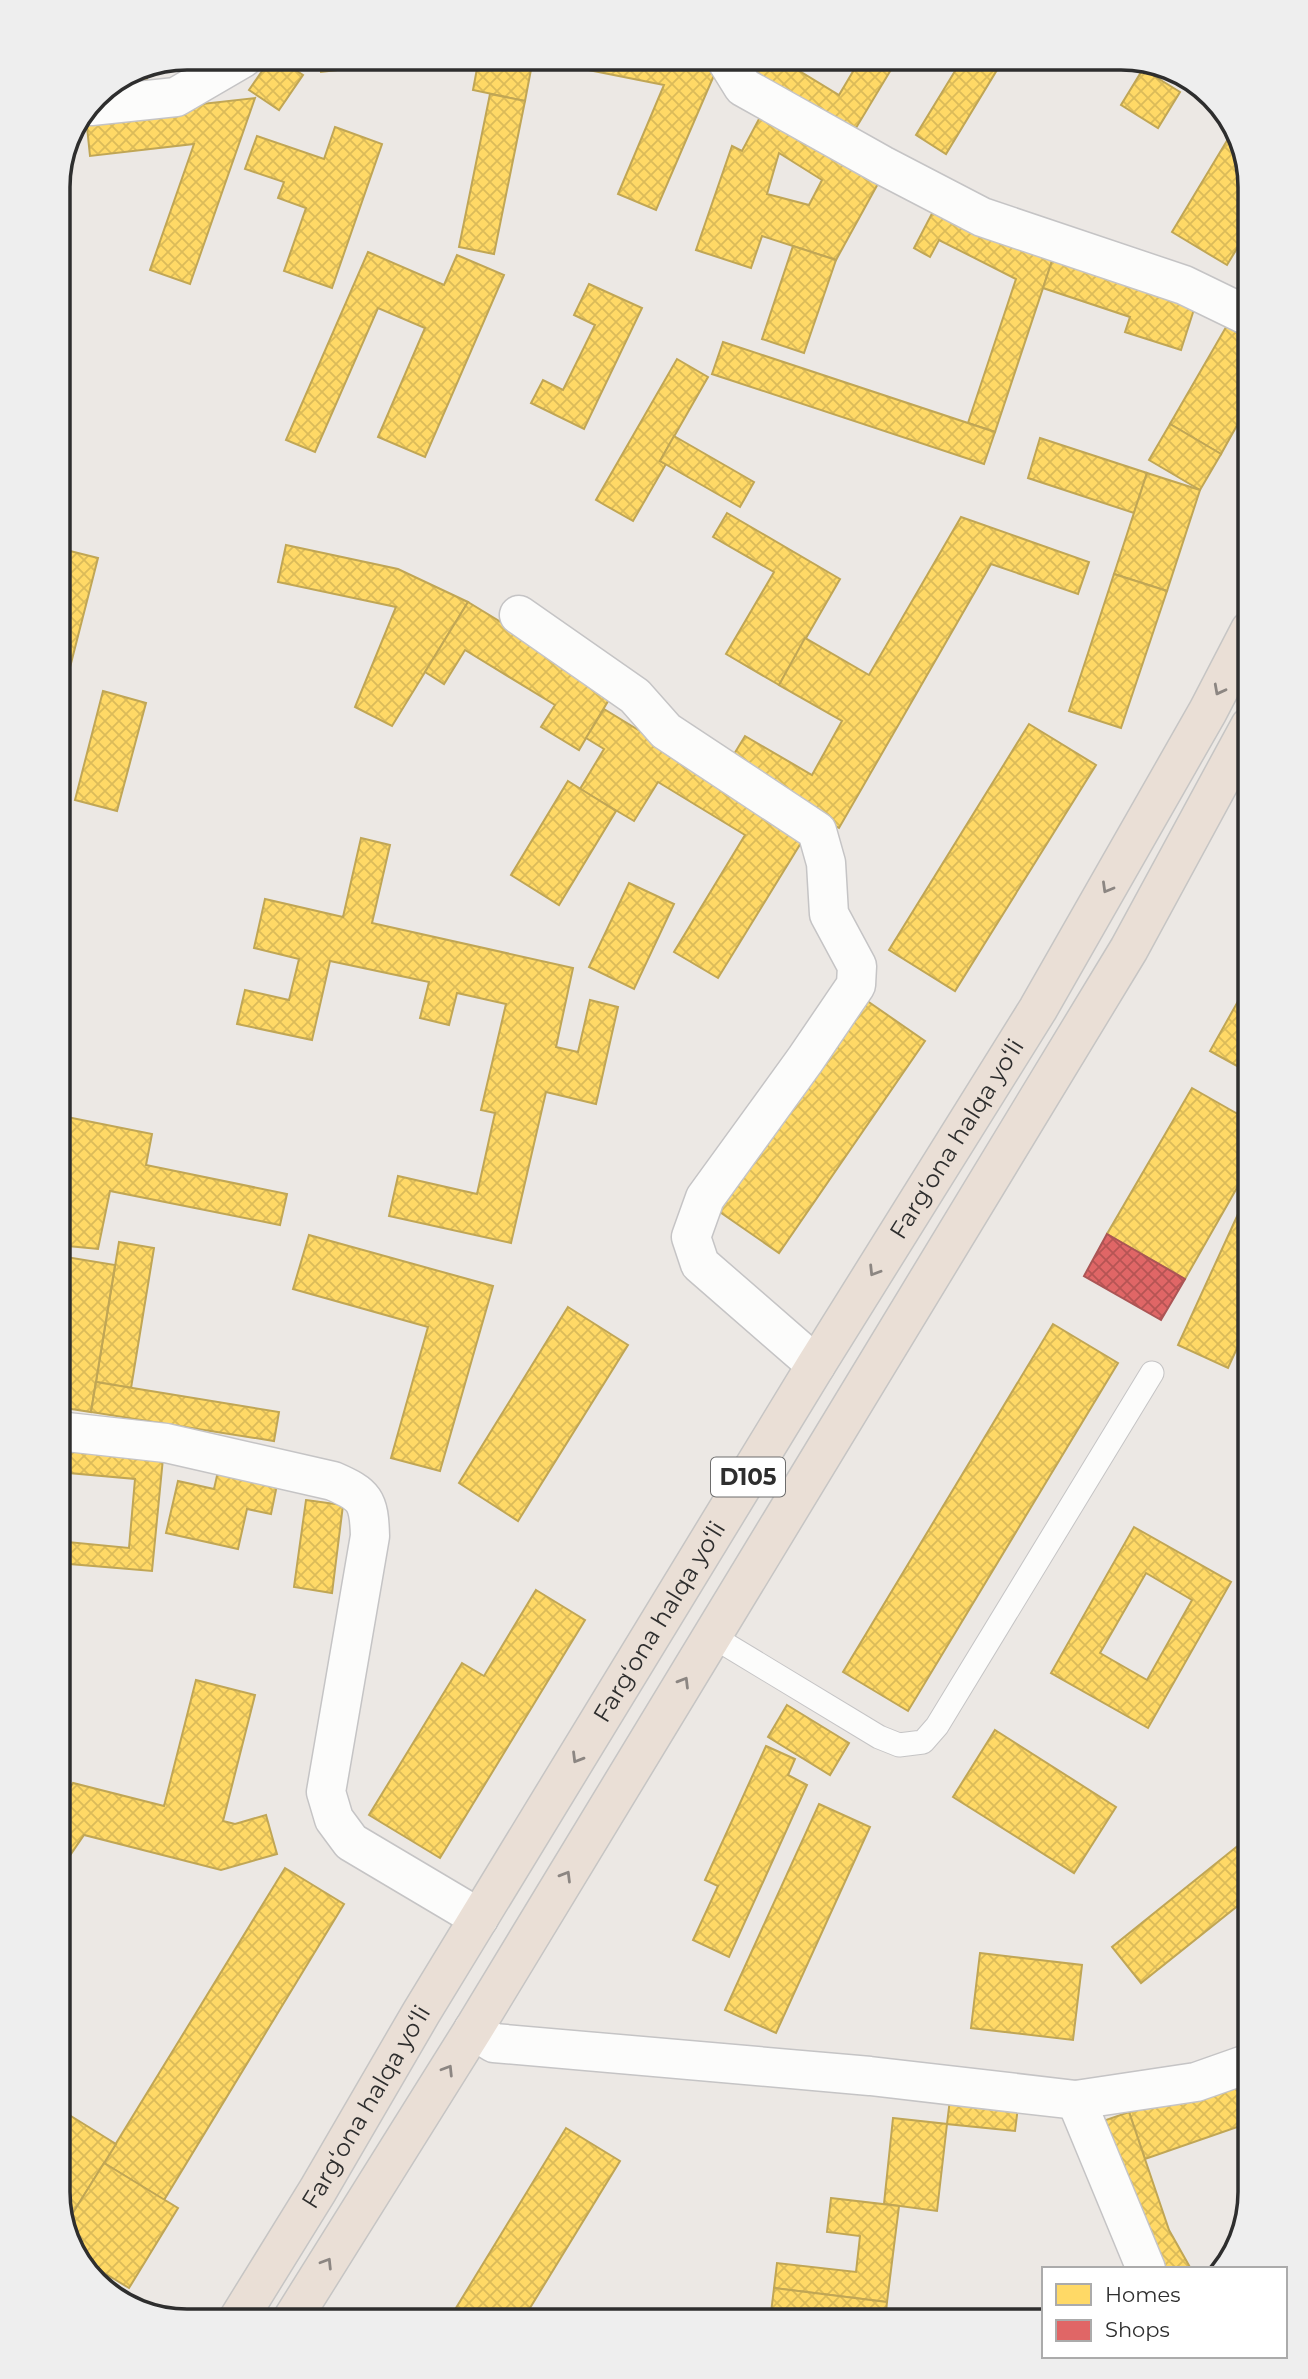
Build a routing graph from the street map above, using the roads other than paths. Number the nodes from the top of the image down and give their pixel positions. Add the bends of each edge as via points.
1 (222, 70) edge
2 (733, 70) edge
3 (105, 105) edge
4 (1238, 311) edge
5 (519, 615) dead end
6 (1238, 653) edge
7 (1238, 748) edge
8 (816, 1365) junction
9 (1152, 1373) dead end
10 (70, 1432) edge
11 (712, 1636) junction
12 (479, 1918) junction
13 (473, 2030) junction
14 (1238, 2067) edge
15 (1076, 2100) junction
16 (1145, 2267) edge
17 (244, 2309) edge
18 (299, 2309) edge

1 - 3 street via 176,97
2 - 4 street via 743,86 982,217 1184,285
5 - 8 street via 635,696 666,731 817,831 826,863 829,914 857,966 856,985 705,1198 691,1237 700,1264
6 -> 8 highway, Farg‘ona halqa yo‘li / D105 via 1038,1009
7 - 11 highway, Farg‘ona halqa yo‘li / D105 via 1129,949
8 -> 12 highway, Farg‘ona halqa yo‘li / D105
9 - 11 lane via 923,1742 899,1745 879,1737
10 - 12 street via 166,1443 333,1481 357,1491 369,1510 369,1536 326,1792 334,1819 351,1842
13 -> 11 highway, Farg‘ona halqa yo‘li / D105
12 - 17 highway, Farg‘ona halqa yo‘li / D105
13 - 15 street via 494,2043
18 -> 13 highway, Farg‘ona halqa yo‘li / D105
14 - 15 street via 1196,2082
15 - 16 street

